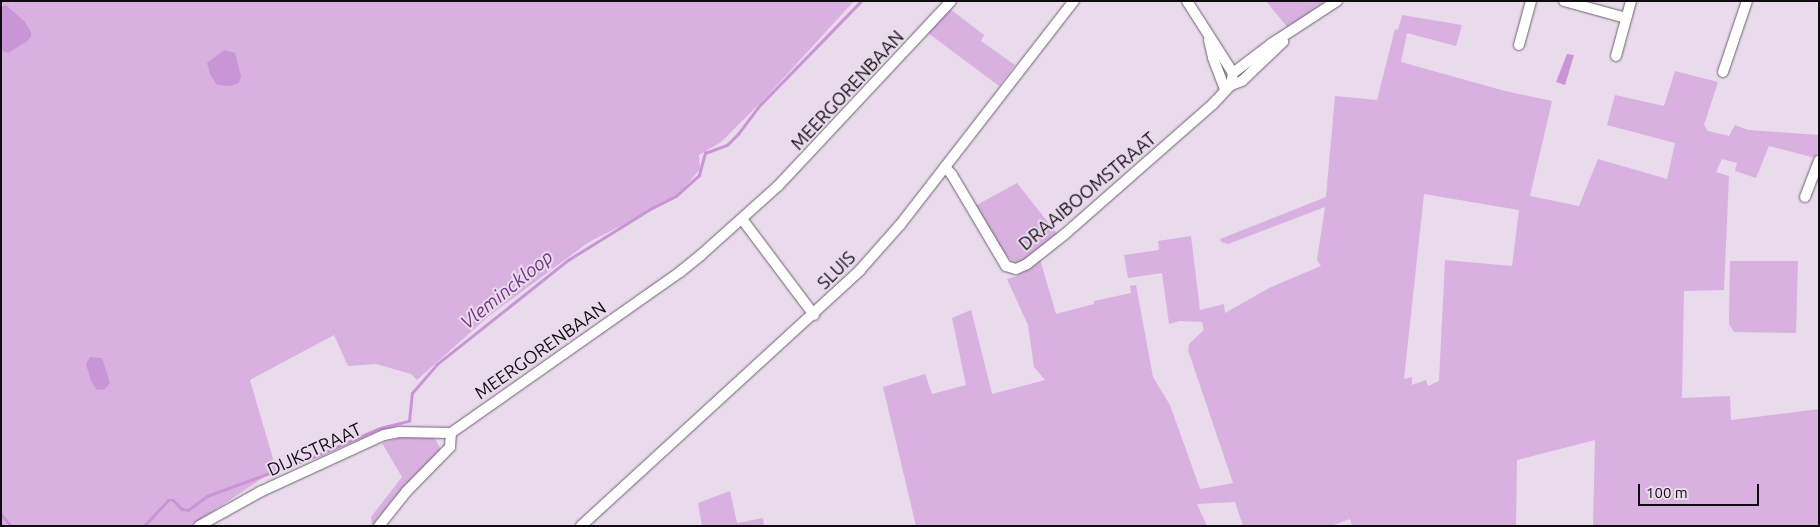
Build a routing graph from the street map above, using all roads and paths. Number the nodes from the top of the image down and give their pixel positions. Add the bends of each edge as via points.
1 (951, 1) edge
2 (1074, 1) edge
3 (1187, 1) edge
4 (1337, 1) edge
5 (1531, 1) edge
6 (1564, 1) edge
7 (1631, 1) edge
8 (1747, 1) edge
9 (1626, 18) junction
10 (1295, 30) junction
11 (1209, 39) junction
12 (1519, 45) dead end
13 (1616, 56) dead end
14 (1723, 72) dead end
15 (1233, 74) junction
16 (1228, 88) junction
17 (1819, 161) edge
18 (945, 167) junction
19 (1806, 197) dead end
20 (742, 219) junction
21 (814, 315) junction
22 (451, 433) junction
23 (199, 526) edge
24 (379, 526) edge
25 (581, 526) edge

1 - 20 street, MEERGORENBAAN via 778,186
2 - 18 street, SLUIS
3 - 11 street
4 - 10 street
5 - 12 street
6 - 9 street
7 - 9 street
8 - 14 street
9 - 13 street
10 - 15 street
10 - 16 street via 1242,81
11 - 15 street
11 - 16 street via 1213,58
15 - 16 street
16 - 18 street, DRAAIBOOMSTRAAT via 1065,234 1016,269 1006,266
17 - 19 street
18 - 21 street, SLUIS via 873,256
20 - 21 street
20 - 22 street, MEERGORENBAAN via 680,272
21 - 25 street, SLUIS
22 - 23 street, DIJKSTRAAT via 399,432 384,435 262,491
22 - 24 street via 450,447 406,492

